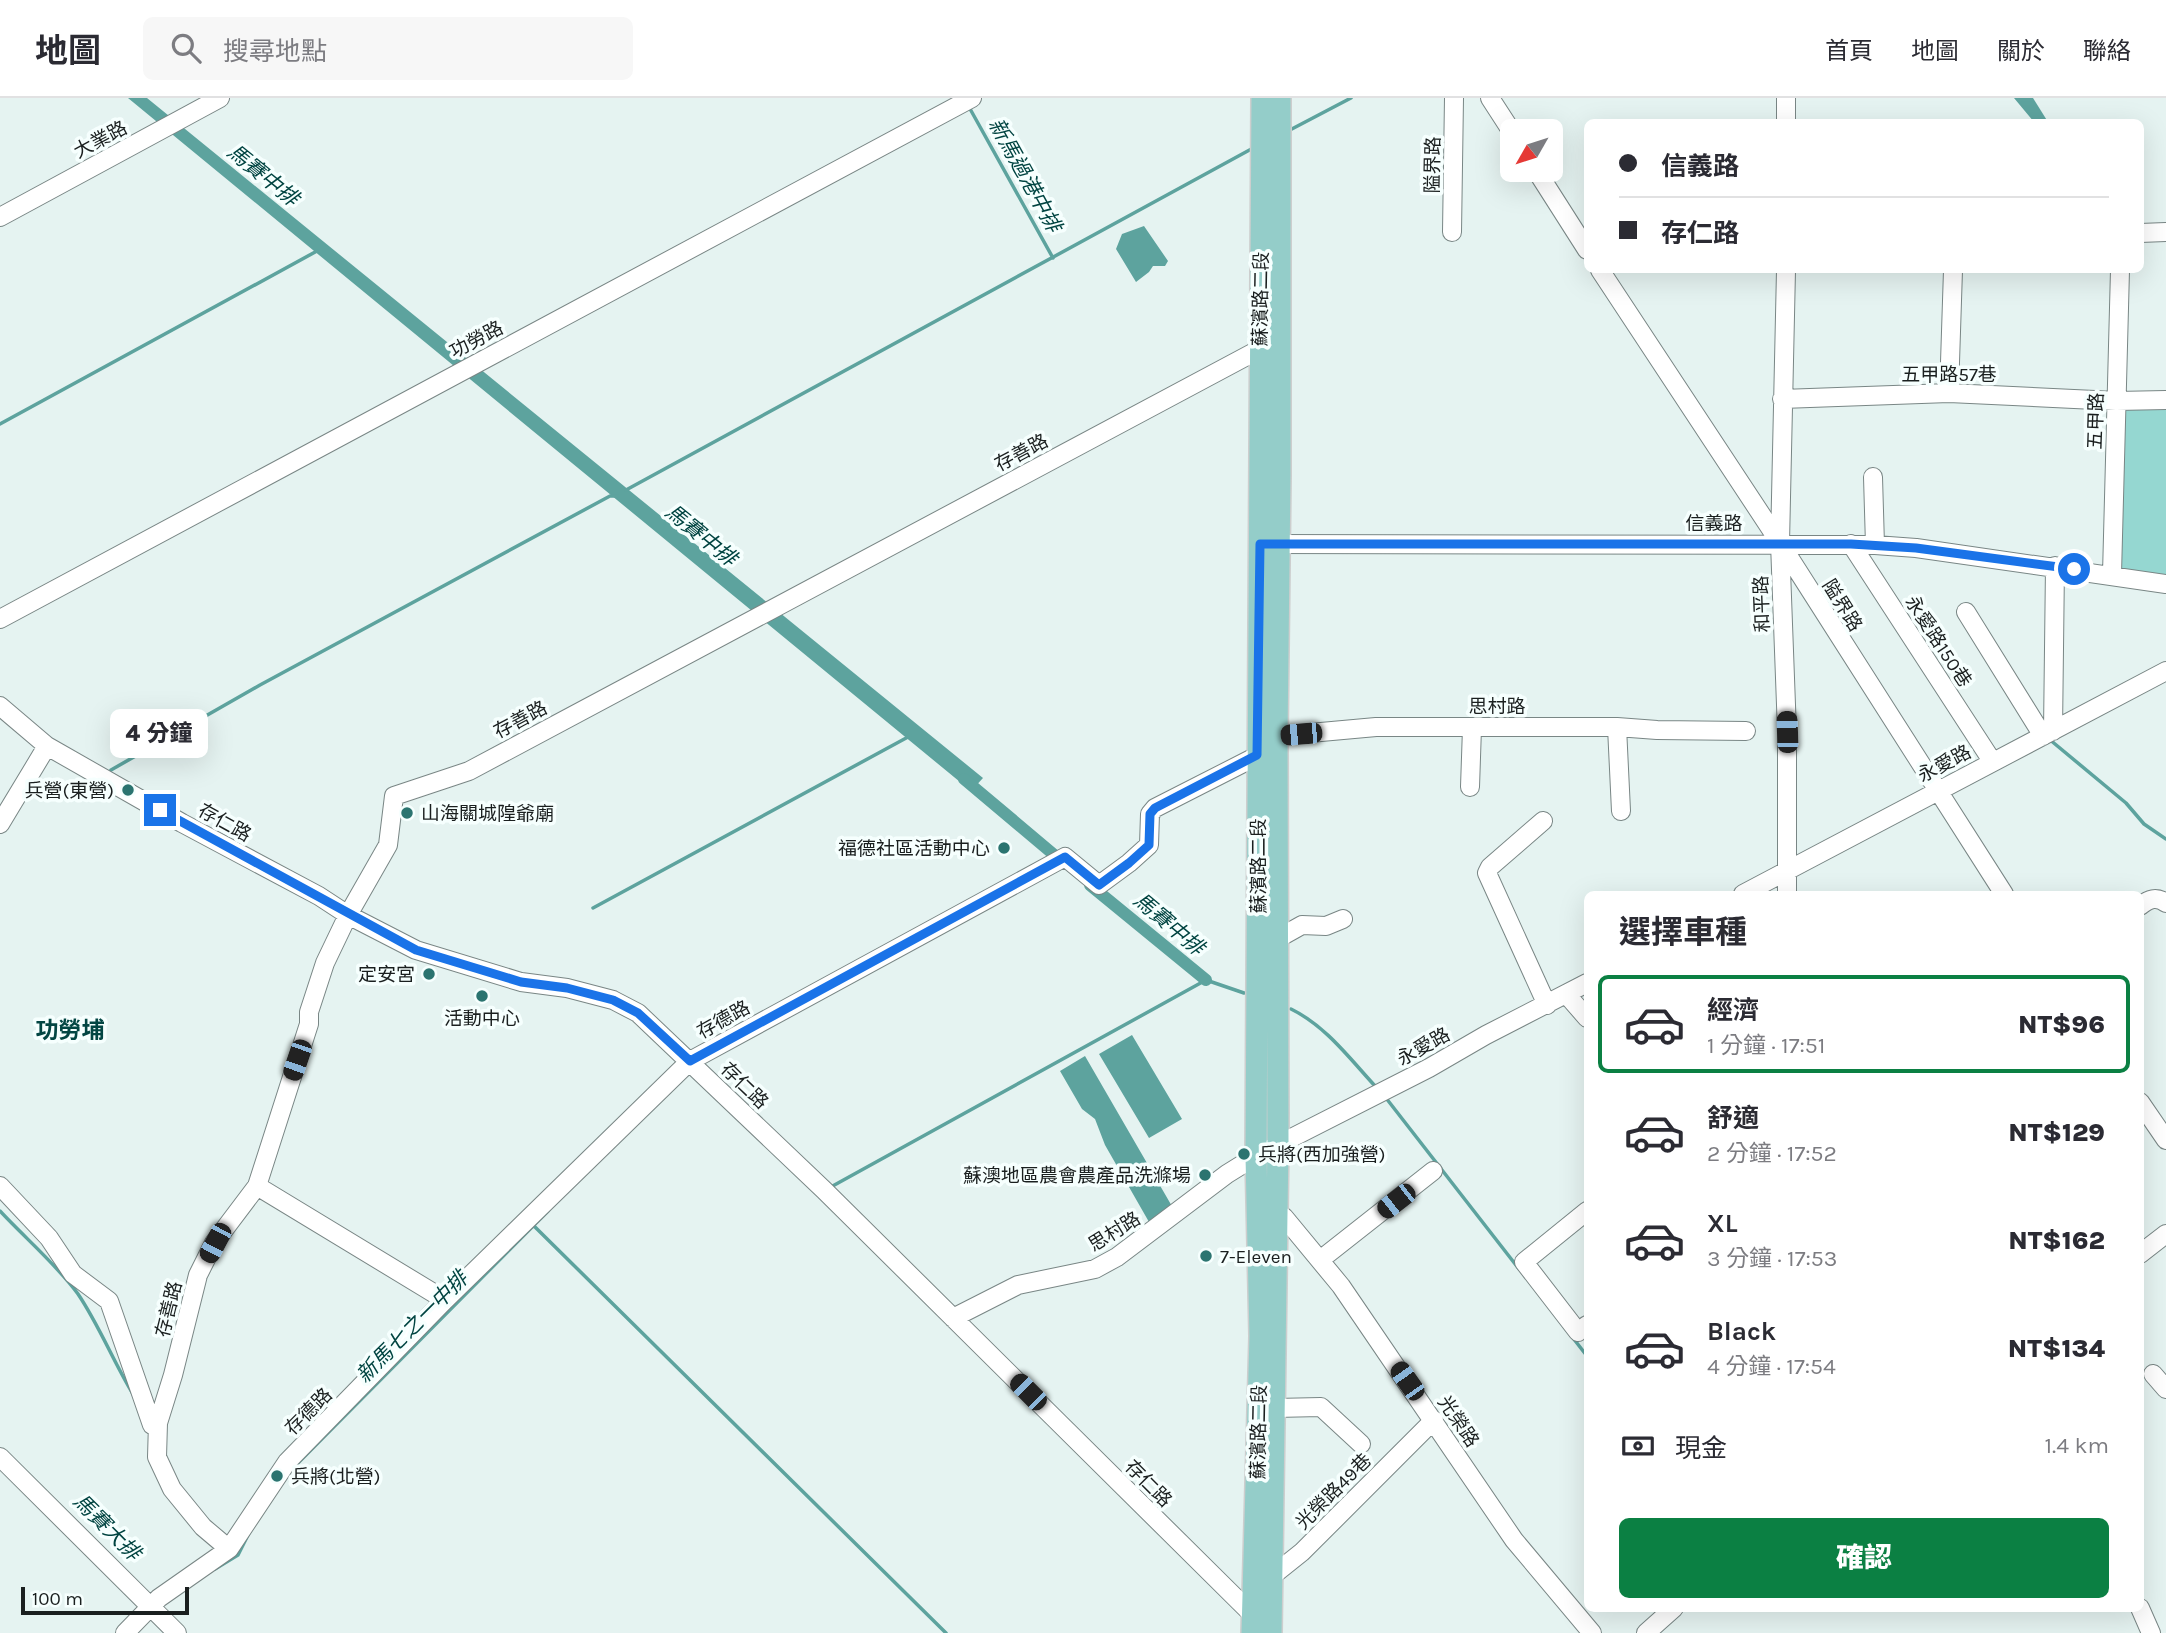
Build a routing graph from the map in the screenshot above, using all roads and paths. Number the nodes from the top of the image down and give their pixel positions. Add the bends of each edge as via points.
1 (220, 98) edge
2 (972, 98) edge
3 (1262, 98) edge
4 (1280, 98) edge
5 (1454, 98) edge
6 (1490, 98) edge
7 (1786, 98) edge
8 (1504, 119) edge
9 (1786, 119) edge
10 (1544, 182) edge
11 (0, 217) edge
12 (1452, 232) dead end
13 (2166, 232) edge
14 (2144, 233) edge
15 (1584, 245) edge
16 (1602, 273) edge
17 (1786, 273) edge
18 (1953, 273) edge
19 (2120, 273) edge
20 (1260, 349) junction
21 (1949, 393) junction
22 (1782, 399) junction
23 (2166, 400) edge
24 (2116, 401) junction
25 (1873, 477) dead end
26 (1780, 543) junction
27 (1269, 544) junction
28 (1851, 544) junction
29 (1875, 545) junction
30 (2056, 566) junction
31 (2112, 575) junction
32 (2166, 584) edge
33 (1966, 612) dead end
34 (0, 619) edge
35 (2166, 671) edge
36 (0, 706) edge
37 (1617, 727) junction
38 (1472, 728) junction
39 (1746, 731) dead end
40 (2048, 733) junction
41 (1276, 736) junction
42 (47, 746) junction
43 (1257, 755) junction
44 (1992, 761) junction
45 (1470, 787) dead end
46 (1937, 791) junction
47 (1621, 811) dead end
48 (1543, 821) dead end
49 (0, 824) edge
50 (1787, 872) junction
51 (1749, 891) edge
52 (1787, 891) edge
53 (2002, 891) edge
54 (2144, 904) edge
55 (2166, 904) edge
56 (348, 915) junction
57 (1343, 919) dead end
58 (1277, 939) junction
59 (1584, 985) edge
60 (1567, 995) junction
61 (1547, 1005) junction
62 (1584, 1015) edge
63 (690, 1061) junction
64 (2144, 1108) edge
65 (2166, 1140) edge
66 (1278, 1143) junction
67 (1256, 1156) junction
68 (1433, 1171) dead end
69 (0, 1186) edge
70 (257, 1186) junction
71 (1584, 1213) edge
72 (1268, 1216) junction
73 (2166, 1234) edge
74 (2144, 1251) edge
75 (1320, 1261) junction
76 (445, 1300) junction
77 (953, 1318) junction
78 (1584, 1327) edge
79 (1268, 1336) junction
80 (2153, 1374) dead end
81 (2166, 1389) edge
82 (1275, 1408) junction
83 (1434, 1420) junction
84 (158, 1423) junction
85 (1361, 1444) dead end
86 (0, 1457) edge
87 (229, 1549) junction
88 (1263, 1578) junction
89 (155, 1602) junction
90 (1670, 1612) edge
91 (2142, 1612) edge
92 (1252, 1624) edge
93 (125, 1633) edge
94 (177, 1633) edge
95 (1271, 1633) edge
96 (1592, 1633) edge
97 (1646, 1633) edge
98 (2151, 1633) edge

1 - 11 street, 大業路
2 - 34 street, 功勞路
3 - 20 main road, 蘇濱路二段
4 - 27 main road, 蘇濱路二段
5 - 12 street, 隘界路
6 - 8 street
7 - 9 street
10 - 15 street
13 - 14 street
16 - 26 street, 隘界路
17 - 22 street, 和平路
18 - 21 street
19 - 24 street, 五甲路
20 - 27 main road, 蘇濱路二段
20 - 56 street, 存善路 via 469,771 394,796 388,845
21 - 22 street, 五甲路57巷
21 - 24 street, 五甲路57巷
22 - 26 street, 和平路
23 - 24 street, 五甲路57巷
24 - 31 street, 五甲路
25 - 29 street
26 - 27 street, 信義路
26 - 28 street, 信義路
26 - 46 street, 隘界路
26 - 50 street, 和平路
27 - 41 main road, 蘇濱路二段
27 - 43 main road, 蘇濱路二段
28 - 29 street, 信義路
28 - 44 street, 永愛路150巷
29 - 30 street, 信義路
30 - 31 street, 信義路
30 - 40 street
31 - 32 street, 信義路
33 - 40 street
35 - 40 street, 永愛路
36 - 42 street, 存仁路
37 - 38 street, 思村路
37 - 39 street, 思村路
37 - 47 street
38 - 41 street, 思村路 via 1376,727
38 - 45 street
40 - 44 street, 永愛路
41 - 43 street
41 - 58 main road, 蘇濱路二段
42 - 49 street
42 - 56 street, 存仁路
43 - 63 street, 存德路 via 1155,808 1150,814 1149,845 1099,885 1065,857
43 - 67 main road, 蘇濱路二段
44 - 46 street, 永愛路
46 - 50 street, 永愛路
46 - 53 street, 隘界路
48 - 61 street via 1487,873
50 - 51 street, 永愛路
50 - 52 street, 和平路
54 - 55 street via 2154,898
56 - 63 street, 存仁路 via 416,950 521,982 613,1000 638,1013
56 - 70 street, 存善路 via 309,1012
57 - 58 street via 1326,926 1302,925
58 - 66 main road, 蘇濱路二段
59 - 60 street, 永愛路
60 - 61 street, 永愛路
60 - 62 street
61 - 66 street, 永愛路
63 - 76 street, 存德路
63 - 77 street, 存仁路
64 - 65 street
66 - 67 street, 思村路
66 - 72 main road, 蘇濱路二段
67 - 72 main road, 蘇濱路二段
67 - 77 street, 思村路 via 1095,1269 1018,1285
68 - 75 street
69 - 84 street via 49,1238 73,1273 109,1301 152,1426
70 - 76 street
70 - 84 street, 存善路 via 215,1243 198,1275
71 - 78 street via 1524,1262 1578,1332
72 - 75 street, 光榮路 via 1284,1217
72 - 79 main road, 蘇濱路二段
73 - 74 street
75 - 83 street, 光榮路
76 - 87 street, 存德路 via 287,1462
77 - 92 street, 存仁路
79 - 82 main road, 蘇濱路二段
79 - 88 main road, 蘇濱路二段
80 - 81 street
82 - 85 street via 1321,1407
82 - 88 main road, 蘇濱路二段
83 - 88 street, 光榮路49巷 via 1302,1552
83 - 96 street, 光榮路 via 1514,1540
84 - 87 street, 存善路 via 157,1457 172,1489 203,1527
86 - 89 street
87 - 89 street
88 - 92 main road, 蘇濱路二段
88 - 95 main road, 蘇濱路二段
89 - 93 street
89 - 94 street
90 - 97 street
91 - 98 street
92 - 95 street, 存仁路

